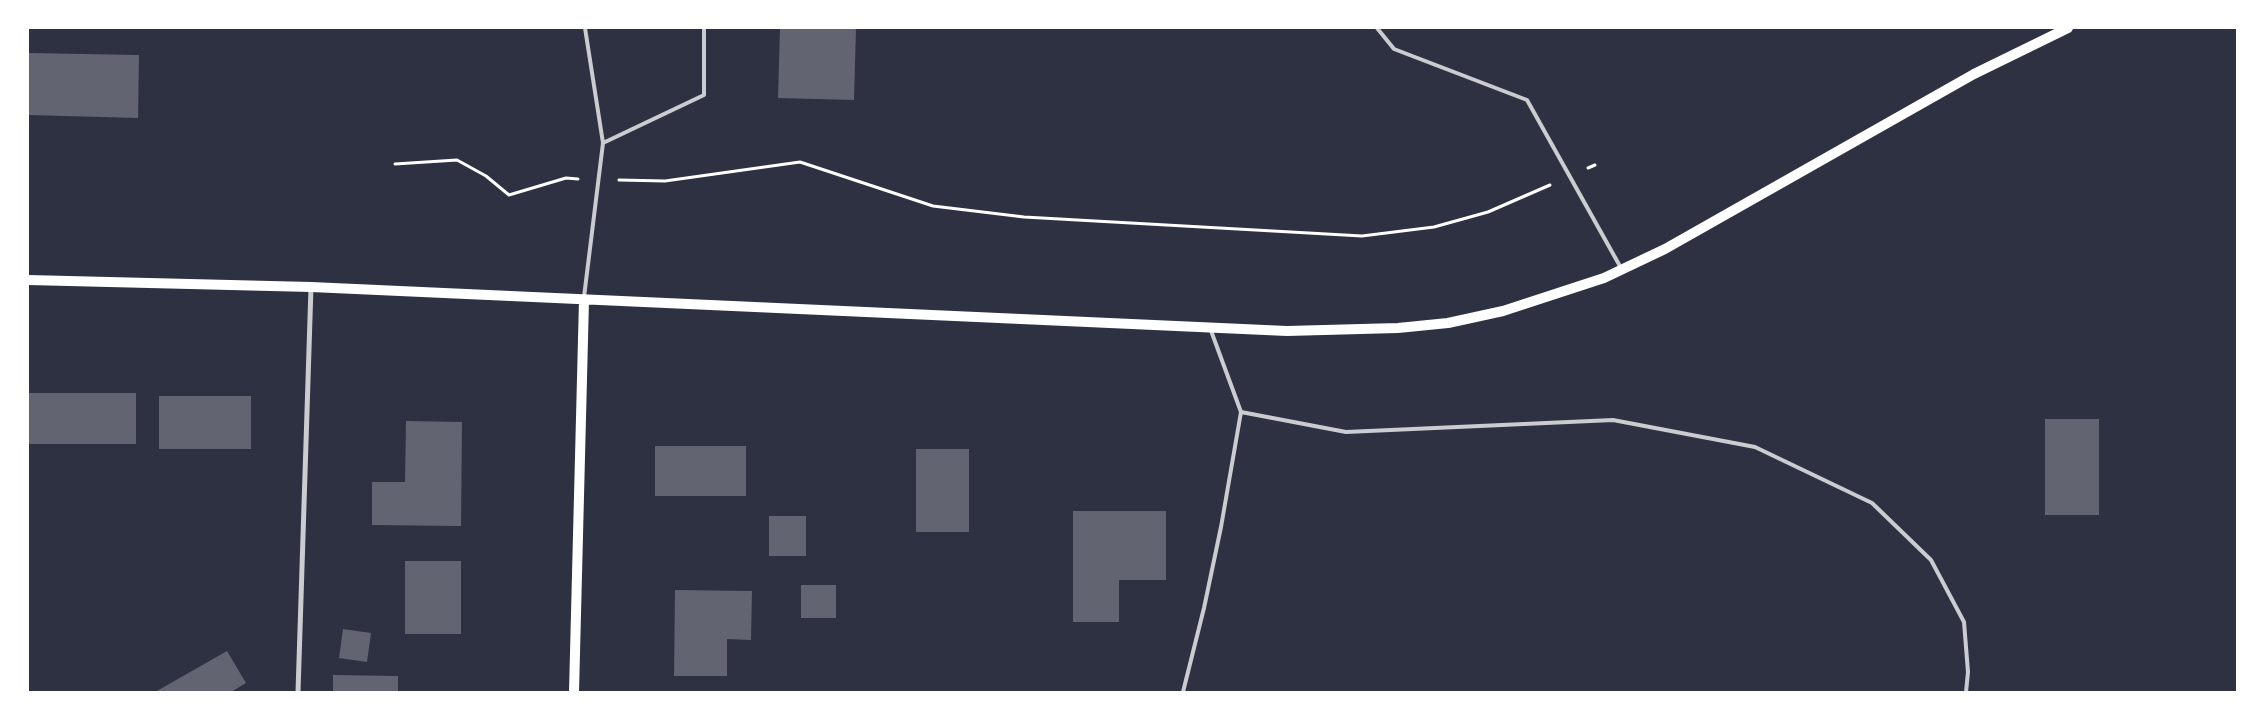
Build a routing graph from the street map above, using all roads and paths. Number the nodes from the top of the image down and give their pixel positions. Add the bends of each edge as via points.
1 (586, 28) edge
2 (704, 28) edge
3 (1376, 28) edge
4 (2068, 28) edge
5 (603, 143) junction
6 (395, 164) dead end
7 (1595, 165) dead end
8 (1570, 176) junction
9 (598, 179) junction
10 (1622, 270) junction
11 (28, 280) edge
12 (311, 287) junction
13 (584, 300) junction
14 (1210, 328) junction
15 (1241, 412) junction
16 (298, 692) edge
17 (574, 692) edge
18 (1183, 692) edge
19 (1966, 692) edge

1 - 5 lane
2 - 5 lane via 704,95
3 - 8 lane via 1394,49 1527,100
4 - 10 main road via 1974,74 1665,249
5 - 9 lane
6 - 9 path via 457,160 486,176 509,196 566,178
7 - 8 path
8 - 9 path via 1488,212 1434,227 1362,236 1024,217 933,206 800,162 665,181
8 - 10 lane
9 - 13 lane
10 - 14 main road via 1503,312 1448,323 1345,330
11 - 12 main road
12 - 13 main road
12 - 16 street
13 - 14 main road
13 - 17 main road
14 - 15 lane
15 - 18 lane via 1221,527
15 - 19 lane via 1346,432 1612,420 1755,447 1872,503 1931,560 1964,622 1968,672

